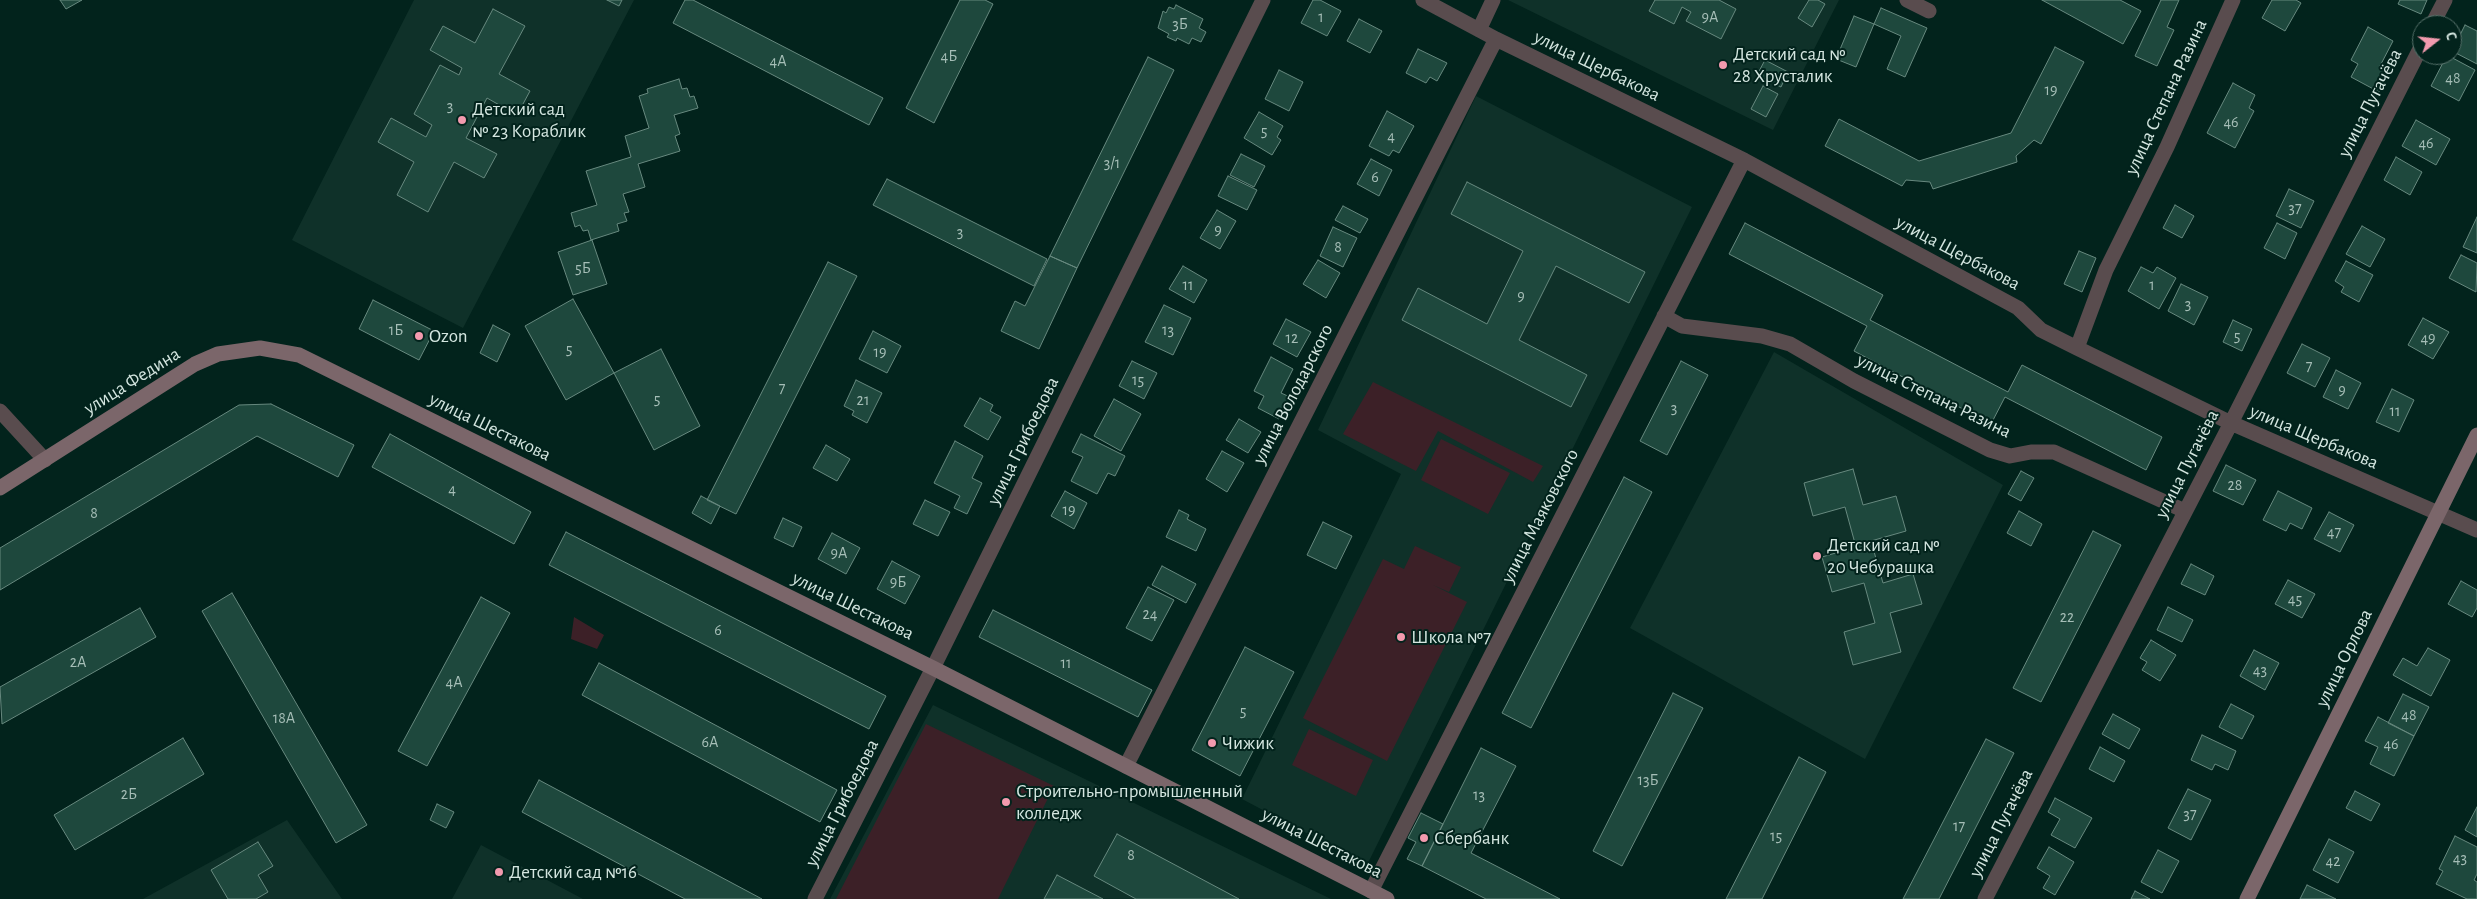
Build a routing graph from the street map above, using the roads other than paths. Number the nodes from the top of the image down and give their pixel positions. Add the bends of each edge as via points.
1 (1263, 0) edge
2 (1423, 0) edge
3 (1493, 0) edge
4 (1907, 0) edge
5 (2233, 0) edge
6 (2445, 0) edge
7 (1929, 11) dead end
8 (2437, 15) edge
9 (1479, 30) junction
10 (1496, 39) junction
11 (2412, 65) edge
12 (1744, 160) junction
13 (1664, 316) junction
14 (2077, 348) junction
15 (299, 354) joint
16 (0, 411) edge
17 (2231, 423) junction
18 (2477, 435) edge
19 (44, 460) junction
20 (0, 488) edge
21 (2185, 511) junction
22 (2438, 512) junction
23 (2477, 530) edge
24 (933, 668) junction
25 (1126, 766) junction
26 (1371, 891) junction
27 (816, 899) edge
28 (1387, 899) edge
29 (1985, 899) edge
30 (2247, 899) edge

1 - 24 street, улица Грибоедова
2 - 9 street, улица Щербакова
3 - 9 street
4 - 7 street
5 - 14 street, улица Степана Разина via 2167,147 2106,270
6 - 8 street
9 - 10 street, улица Щербакова
10 - 12 street, улица Щербакова
10 - 25 street, улица Володарского
11 - 17 street, улица Пугачёва
12 - 13 street, улица Маяковского
12 - 14 street, улица Щербакова via 2018,308 2041,330
13 - 21 street, улица Степана Разина via 1682,326 1762,336 1790,344 1854,381 1990,450 2010,456 2054,452
13 - 26 street, улица Маяковского
14 - 17 street, улица Щербакова
15 - 19 main road, улица Федина via 260,348 218,354 195,364
15 - 24 main road, улица Шестакова
16 - 19 street
17 - 21 street, улица Пугачёва
17 - 22 street, улица Щербакова
18 - 22 main road, улица Орлова
19 - 20 main road, улица Федина
21 - 29 street, улица Пугачёва
22 - 23 street, улица Щербакова
22 - 30 main road, улица Орлова
24 - 25 main road, улица Шестакова
24 - 27 street, улица Грибоедова
25 - 26 main road, улица Шестакова
26 - 28 main road, улица Шестакова

